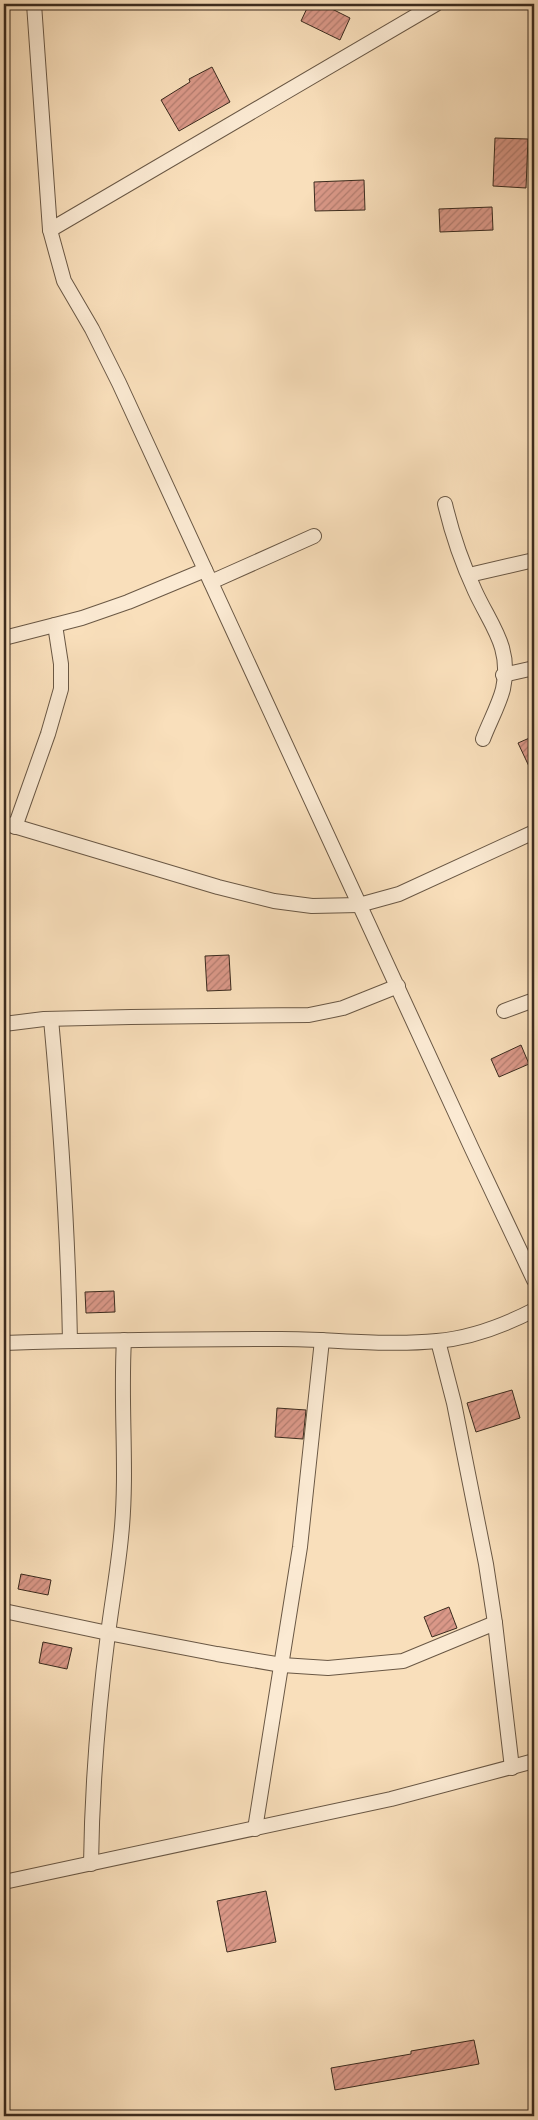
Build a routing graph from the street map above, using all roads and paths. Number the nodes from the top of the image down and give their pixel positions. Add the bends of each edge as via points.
1 (34, 4) edge
2 (436, 4) edge
3 (50, 230) junction
4 (445, 504) dead end
5 (314, 536) dead end
6 (534, 560) edge
7 (468, 575) junction
8 (208, 576) junction
9 (56, 625) junction
10 (4, 638) edge
11 (534, 668) edge
12 (503, 675) junction
13 (483, 739) dead end
14 (9, 825) edge
15 (534, 832) edge
16 (360, 906) junction
17 (398, 986) junction
18 (534, 1000) edge
19 (504, 1011) dead end
20 (51, 1019) junction
21 (4, 1024) edge
22 (534, 1280) edge
23 (534, 1310) edge
24 (124, 1340) junction
25 (322, 1340) junction
26 (70, 1341) junction
27 (438, 1341) junction
28 (4, 1343) edge
29 (4, 1611) edge
30 (495, 1623) junction
31 (108, 1634) junction
32 (282, 1665) junction
33 (534, 1761) edge
34 (512, 1768) junction
35 (255, 1829) junction
36 (91, 1864) junction
37 (4, 1882) edge

1 - 3 street
2 - 3 street
3 - 8 street via 64,281 119,383
4 - 7 street via 453,537
5 - 8 street
6 - 7 street
7 - 12 street via 501,640
8 - 9 street
8 - 16 street
9 - 10 street
9 - 14 street via 61,689 48,734
11 - 12 street
12 - 13 street via 503,688
14 - 16 street via 274,901 312,906
15 - 16 street via 399,894
16 - 17 street
17 - 20 street via 343,1008 309,1015
17 - 22 street
18 - 19 street
20 - 21 street
20 - 26 street via 62,1138
23 - 27 street via 489,1329
24 - 25 street
24 - 26 street
24 - 31 street via 125,1473 121,1537
25 - 27 street via 378,1343
25 - 32 street via 300,1547
26 - 28 street
27 - 30 street via 454,1403
29 - 31 street
30 - 32 street via 403,1661 328,1668
30 - 34 street
31 - 32 street
31 - 36 street via 92,1797
32 - 35 street
33 - 34 street
34 - 35 street
35 - 36 street
36 - 37 street

